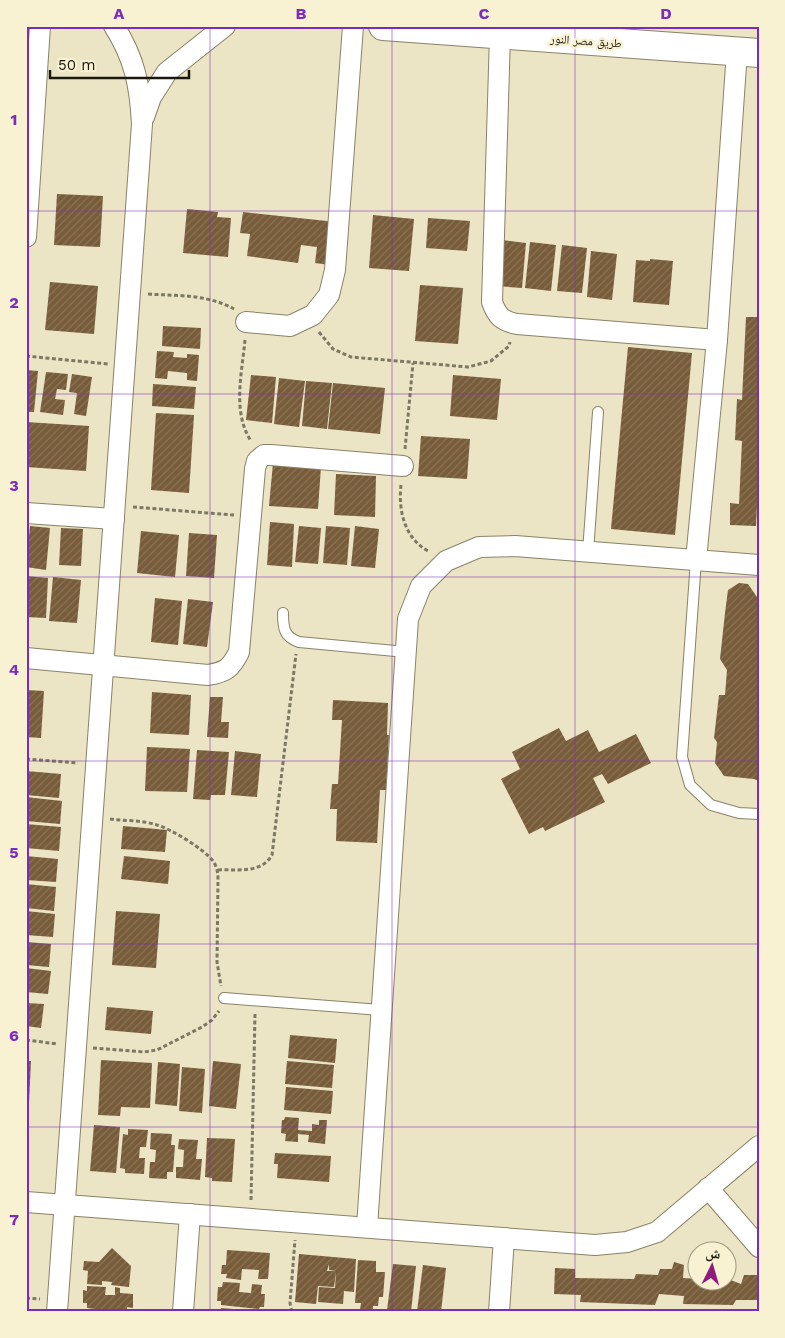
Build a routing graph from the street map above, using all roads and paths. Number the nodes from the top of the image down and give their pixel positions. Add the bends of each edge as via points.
1 (40, 26) edge
2 (114, 26) edge
3 (225, 26) edge
4 (353, 26) edge
5 (383, 26) edge
6 (500, 34) junction
7 (748, 52) edge
8 (142, 124) junction
9 (26, 236) edge
10 (130, 292) junction
11 (313, 315) junction
12 (246, 322) junction
13 (517, 324) junction
14 (717, 340) junction
15 (26, 356) edge
16 (124, 366) junction
17 (598, 412) dead end
18 (264, 455) junction
19 (403, 466) dead end
20 (114, 512) junction
21 (26, 513) edge
22 (251, 517) junction
23 (588, 552) junction
24 (696, 560) junction
25 (759, 564) edge
26 (283, 613) dead end
27 (299, 642) junction
28 (406, 652) junction
29 (26, 658) edge
30 (103, 666) junction
31 (26, 759) edge
32 (96, 764) junction
33 (759, 814) edge
34 (92, 818) junction
35 (218, 870) junction
36 (224, 998) junction
37 (256, 1000) junction
38 (381, 1010) junction
39 (26, 1040) edge
40 (76, 1046) junction
41 (759, 1146) edge
42 (708, 1188) junction
43 (26, 1202) edge
44 (65, 1205) junction
45 (190, 1214) junction
46 (251, 1218) junction
47 (296, 1222) junction
48 (367, 1227) junction
49 (504, 1238) junction
50 (759, 1247) edge
51 (57, 1312) edge
52 (183, 1312) edge
53 (292, 1312) edge
54 (499, 1312) edge

1 - 9 street
2 - 8 street via 131,57 140,90
3 - 8 street via 167,72 151,96
4 - 11 street via 335,270 329,295
5 - 6 street, طريق مصر النور
6 - 7 street, طريق مصر النور
6 - 13 street via 492,302 496,314
7 - 14 street
8 - 10 street
10 - 12 path via 220,301 235,309
10 - 16 street
11 - 12 street via 290,326
11 - 13 path via 319,334 333,349 351,357 468,367 491,361 509,346
12 - 18 path via 240,402 242,422 250,440
13 - 14 street
14 - 24 street
15 - 16 path
16 - 20 street
17 - 23 lane
18 - 19 street
18 - 22 street via 257,461 255,469
20 - 21 street
20 - 22 path
20 - 30 street
22 - 30 street via 239,652 233,664 222,672 208,675
23 - 24 street
23 - 28 street via 514,546 479,547 446,561 421,586 408,619
24 - 25 street
24 - 33 lane via 682,757 690,785 711,805 739,813
26 - 27 lane via 286,634
27 - 28 lane
27 - 35 path via 293,668 272,855 268,863 259,868
28 - 38 street
29 - 30 street
30 - 32 street
31 - 32 path
32 - 34 street
34 - 35 path via 143,822 170,830 206,854
34 - 40 street
35 - 36 path via 218,974
36 - 37 lane
36 - 40 path via 212,1020 157,1050 144,1052
37 - 38 lane
37 - 46 path
38 - 48 street
39 - 40 path
40 - 44 street
41 - 42 street
42 - 49 street via 657,1232 627,1242 595,1245
42 - 50 street
43 - 44 street
44 - 45 street
44 - 51 street
45 - 46 street
45 - 52 street
46 - 47 street
47 - 48 street
47 - 53 path
48 - 49 street
49 - 54 street

